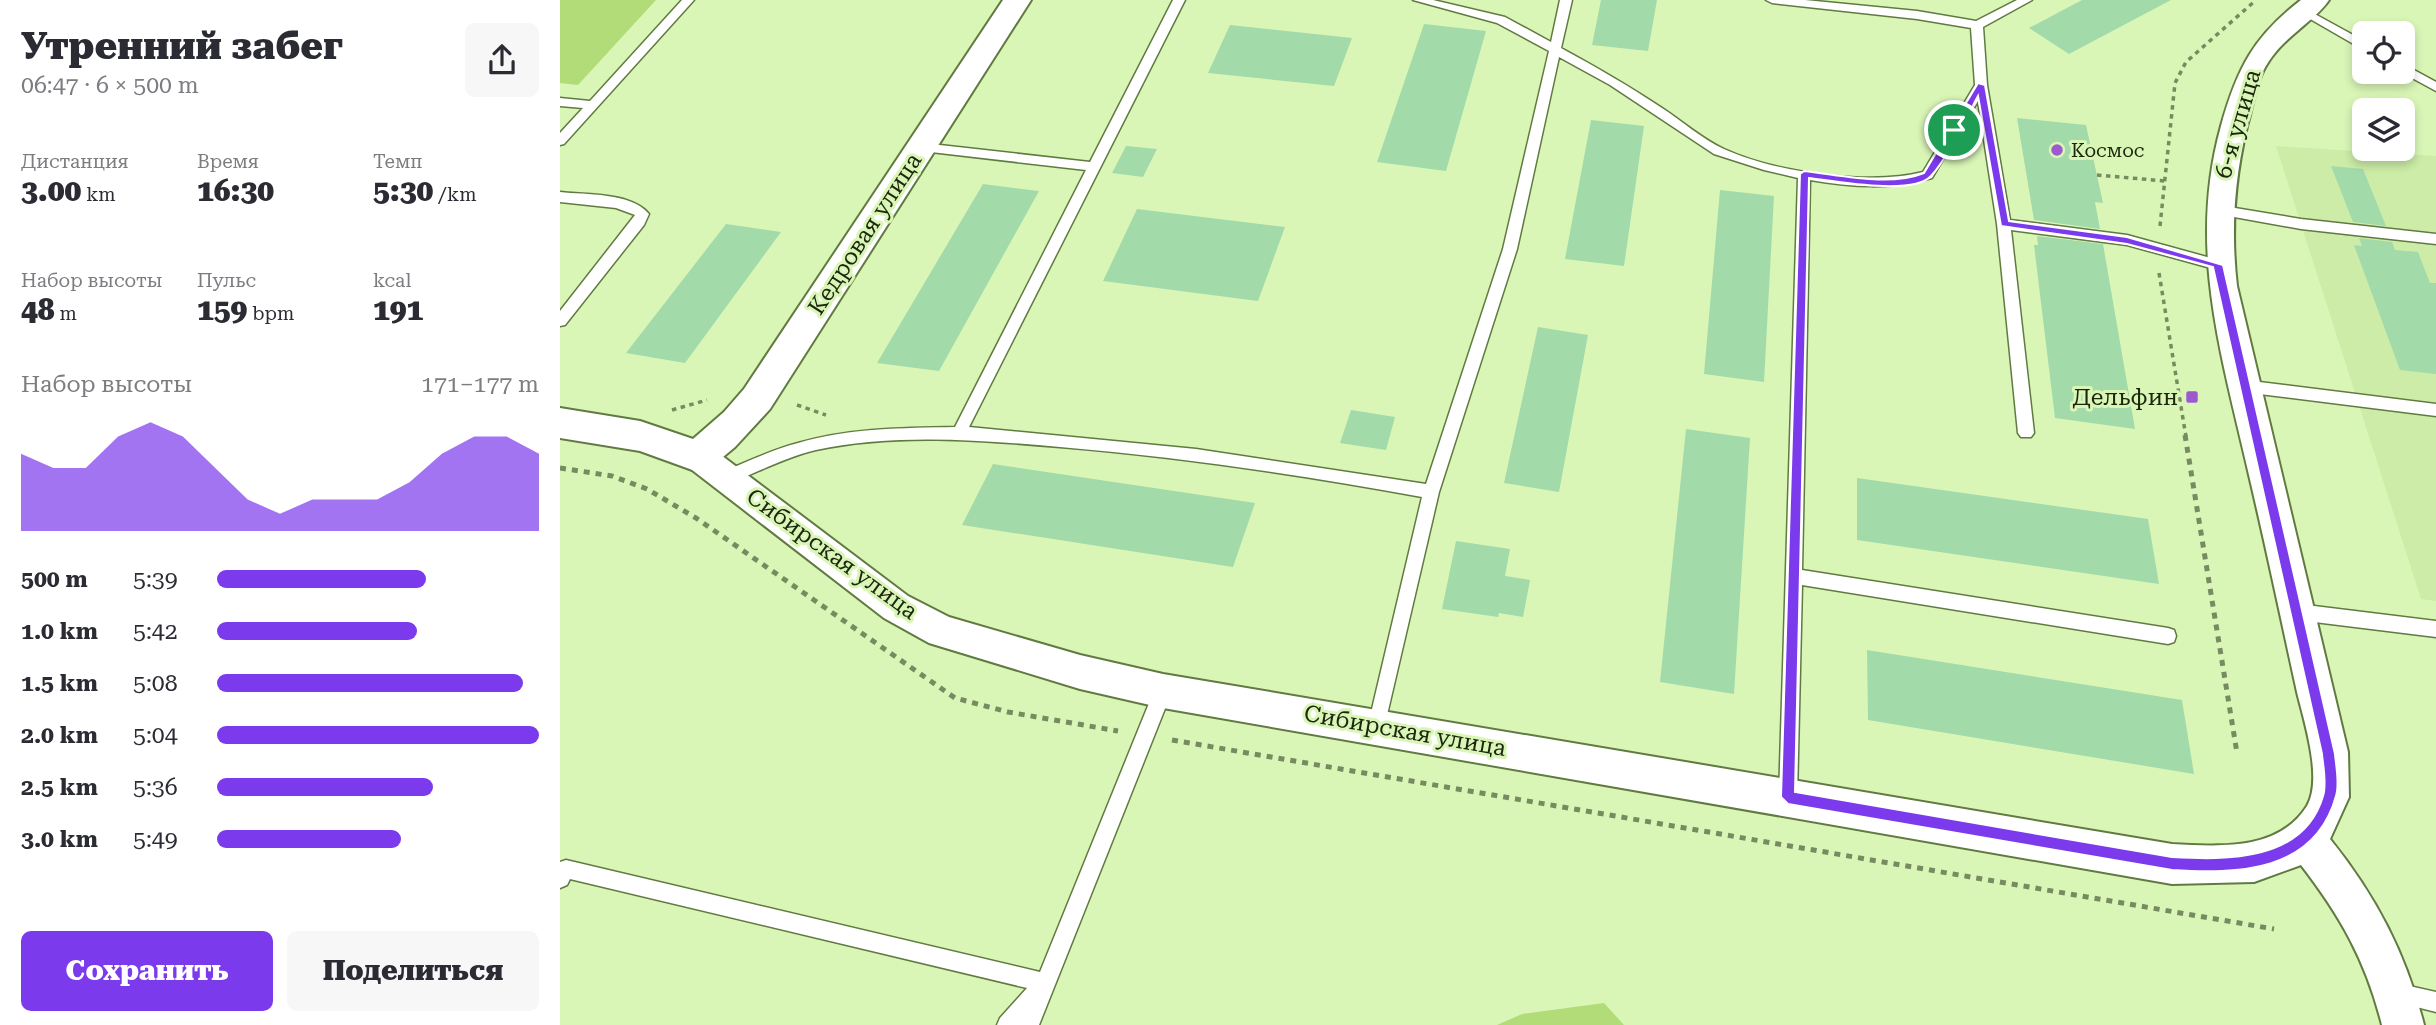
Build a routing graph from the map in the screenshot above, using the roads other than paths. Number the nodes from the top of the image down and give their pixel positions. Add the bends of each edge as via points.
1 (688, 0) edge
2 (1017, 0) edge
3 (1179, 0) edge
4 (1419, 0) edge
5 (1566, 0) edge
6 (1772, 0) edge
7 (2026, 0) edge
8 (1821, 3) edge
9 (2307, 4) edge
10 (1977, 25) junction
11 (2352, 37) edge
12 (1555, 48) junction
13 (2415, 75) edge
14 (1981, 85) junction
15 (2436, 87) edge
16 (560, 102) edge
17 (593, 105) junction
18 (560, 141) edge
19 (922, 147) junction
20 (1094, 167) junction
21 (1804, 174) junction
22 (560, 197) edge
23 (2217, 210) junction
24 (2004, 224) junction
25 (2436, 239) edge
26 (2218, 265) junction
27 (560, 321) edge
28 (2244, 386) junction
29 (2436, 410) edge
30 (560, 423) edge
31 (959, 433) junction
32 (2026, 433) dead end
33 (713, 467) junction
34 (1431, 492) junction
35 (1794, 576) junction
36 (2298, 612) junction
37 (2436, 629) edge
38 (2168, 636) dead end
39 (1163, 691) junction
40 (1377, 726) junction
41 (1788, 797) junction
42 (2305, 838) junction
43 (562, 873) edge
44 (1046, 984) junction
45 (2436, 1002) edge
46 (2400, 1009) edge
47 (1007, 1025) edge
48 (1029, 1025) edge

1 - 17 lane
2 - 19 street, Кедровая улица
3 - 20 lane
4 - 12 lane via 1501,20
5 - 12 lane
6 - 8 lane
7 - 10 lane
8 - 10 lane
9 - 11 lane
9 - 23 street, 6-я улица via 2258,58 2224,158
10 - 14 lane
12 - 21 lane via 1718,151
12 - 34 lane via 1510,249
13 - 15 lane
14 - 21 lane via 1927,176 1888,183
14 - 24 lane
16 - 17 lane
17 - 18 lane
19 - 20 lane
19 - 33 street, Кедровая улица
20 - 31 lane
21 - 35 lane
22 - 27 lane via 623,205 642,214
23 - 25 lane
23 - 26 street, 6-я улица
24 - 26 lane via 2116,238
24 - 32 lane
26 - 28 street, 6-я улица
28 - 29 lane
28 - 36 street, 6-я улица
30 - 33 street, Сибирская улица via 640,436
31 - 33 lane via 822,443
31 - 34 lane via 1100,442 1308,468
33 - 39 street, Сибирская улица via 896,607 942,631 1053,665
34 - 40 lane
35 - 38 lane
35 - 41 lane
36 - 37 lane
36 - 42 street, 6-я улица via 2328,754 2331,794 2320,820
39 - 40 street, Сибирская улица
39 - 44 lane
40 - 41 street, Сибирская улица
41 - 42 street, Сибирская улица via 2172,864 2262,862
42 - 46 street via 2367,921
43 - 44 lane
44 - 47 lane
44 - 48 lane
45 - 46 lane

